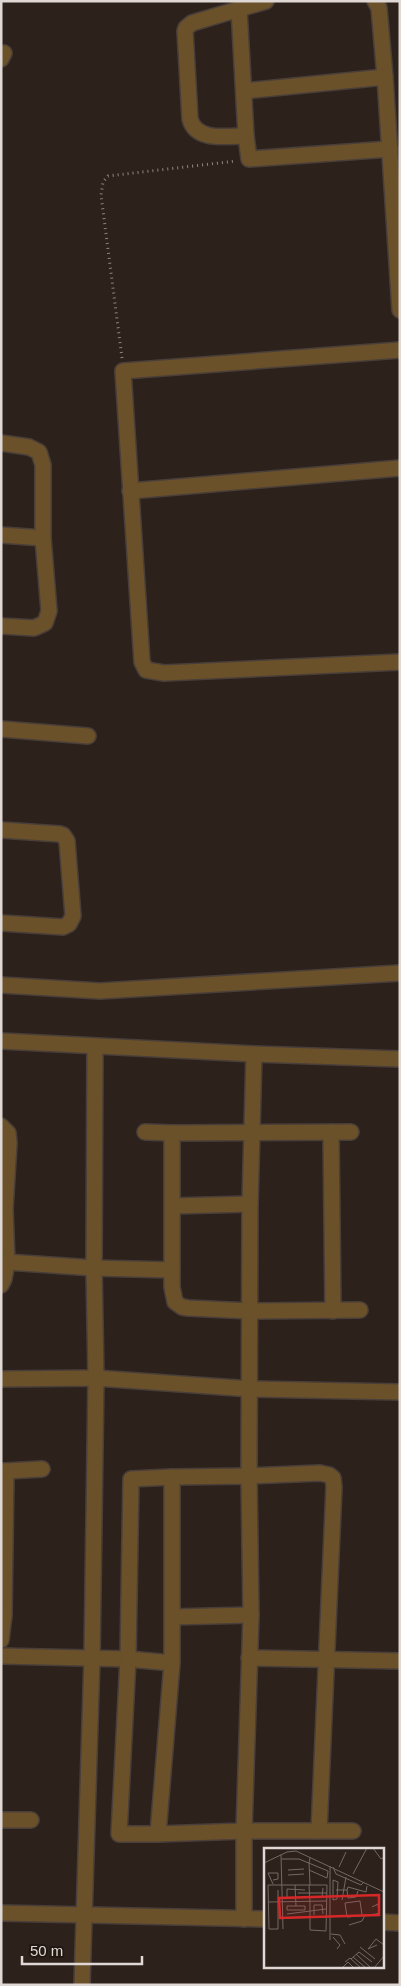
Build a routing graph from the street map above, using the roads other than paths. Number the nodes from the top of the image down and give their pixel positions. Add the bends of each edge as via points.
1 (266, 1) edge
2 (375, 1) edge
3 (239, 9) junction
4 (386, 77) junction
5 (244, 91) junction
6 (246, 136) junction
7 (390, 149) junction
8 (399, 294) edge
9 (400, 310) edge
10 (400, 350) edge
11 (1, 443) edge
12 (400, 468) edge
13 (130, 491) junction
14 (1, 535) edge
15 (44, 538) junction
16 (1, 626) edge
17 (400, 662) edge
18 (1, 729) edge
19 (88, 736) dead end
20 (1, 830) edge
21 (1, 923) edge
22 (400, 973) edge
23 (1, 985) edge
24 (1, 1041) edge
25 (95, 1046) junction
26 (254, 1054) junction
27 (400, 1059) edge
28 (1, 1126) edge
29 (253, 1131) junction
30 (145, 1132) dead end
31 (331, 1132) junction
32 (351, 1132) dead end
33 (172, 1133) junction
34 (250, 1204) junction
35 (172, 1206) junction
36 (3, 1209) edge
37 (6, 1262) junction
38 (94, 1268) junction
39 (172, 1270) junction
40 (1, 1285) edge
41 (360, 1310) dead end
42 (250, 1311) junction
43 (333, 1311) junction
44 (96, 1378) junction
45 (1, 1379) edge
46 (251, 1389) junction
47 (400, 1392) edge
48 (42, 1469) dead end
49 (4, 1471) edge
50 (249, 1476) junction
51 (172, 1477) junction
52 (3, 1614) edge
53 (251, 1615) junction
54 (173, 1617) junction
55 (1, 1640) edge
56 (1, 1656) edge
57 (92, 1658) junction
58 (249, 1658) junction
59 (128, 1659) junction
60 (326, 1660) junction
61 (400, 1661) edge
62 (172, 1663) junction
63 (1, 1820) edge
64 (31, 1820) dead end
65 (319, 1831) junction
66 (353, 1831) dead end
67 (244, 1832) junction
68 (158, 1834) junction
69 (1, 1912) edge
70 (84, 1914) junction
71 (244, 1919) junction
72 (264, 1919) edge
73 (384, 1922) edge
74 (400, 1923) edge
75 (82, 1985) edge

1 - 3 street
2 - 4 street via 379,8
3 - 5 street
3 - 6 street via 192,23 186,28 190,119 193,128 204,135
4 - 5 street
4 - 7 street
5 - 6 street
6 - 7 street via 249,159
7 - 8 street
8 - 9 street
10 - 13 street via 123,371
11 - 15 street via 29,447 39,452 43,465
12 - 13 street
13 - 17 street via 142,662 146,670 164,673
14 - 15 street
15 - 16 street via 48,611 45,623 34,628
18 - 19 street
20 - 21 street via 65,836 72,916 69,924 63,927
22 - 23 street via 100,991
24 - 25 street
25 - 26 street
25 - 38 street
26 - 27 street
26 - 29 street
28 - 36 street via 8,1133 9,1143
29 - 31 street
29 - 33 street
29 - 34 street
30 - 33 street
31 - 32 street
31 - 43 street
33 - 35 street
34 - 35 street
34 - 42 street
35 - 39 street
36 - 37 street
37 - 38 street
37 - 40 street
38 - 39 street
38 - 44 street
39 - 42 street via 175,1302 182,1307
41 - 43 street
42 - 43 street
42 - 46 street
44 - 45 street
44 - 46 street
44 - 57 street
46 - 47 street
46 - 50 street
48 - 49 street
49 - 52 street
50 - 51 street
50 - 53 street
50 - 60 street via 320,1473 333,1478
51 - 54 street
51 - 59 street via 125,1479
52 - 55 street
53 - 54 street
53 - 58 street
54 - 62 street
56 - 57 street
57 - 59 street
57 - 70 street
58 - 60 street
58 - 67 street
59 - 62 street
59 - 68 street via 119,1834
60 - 61 street
60 - 65 street
62 - 68 street
63 - 64 street
65 - 66 street
65 - 67 street
67 - 68 street
67 - 71 street
69 - 70 street
70 - 71 street
70 - 75 street
71 - 72 street
73 - 74 street

